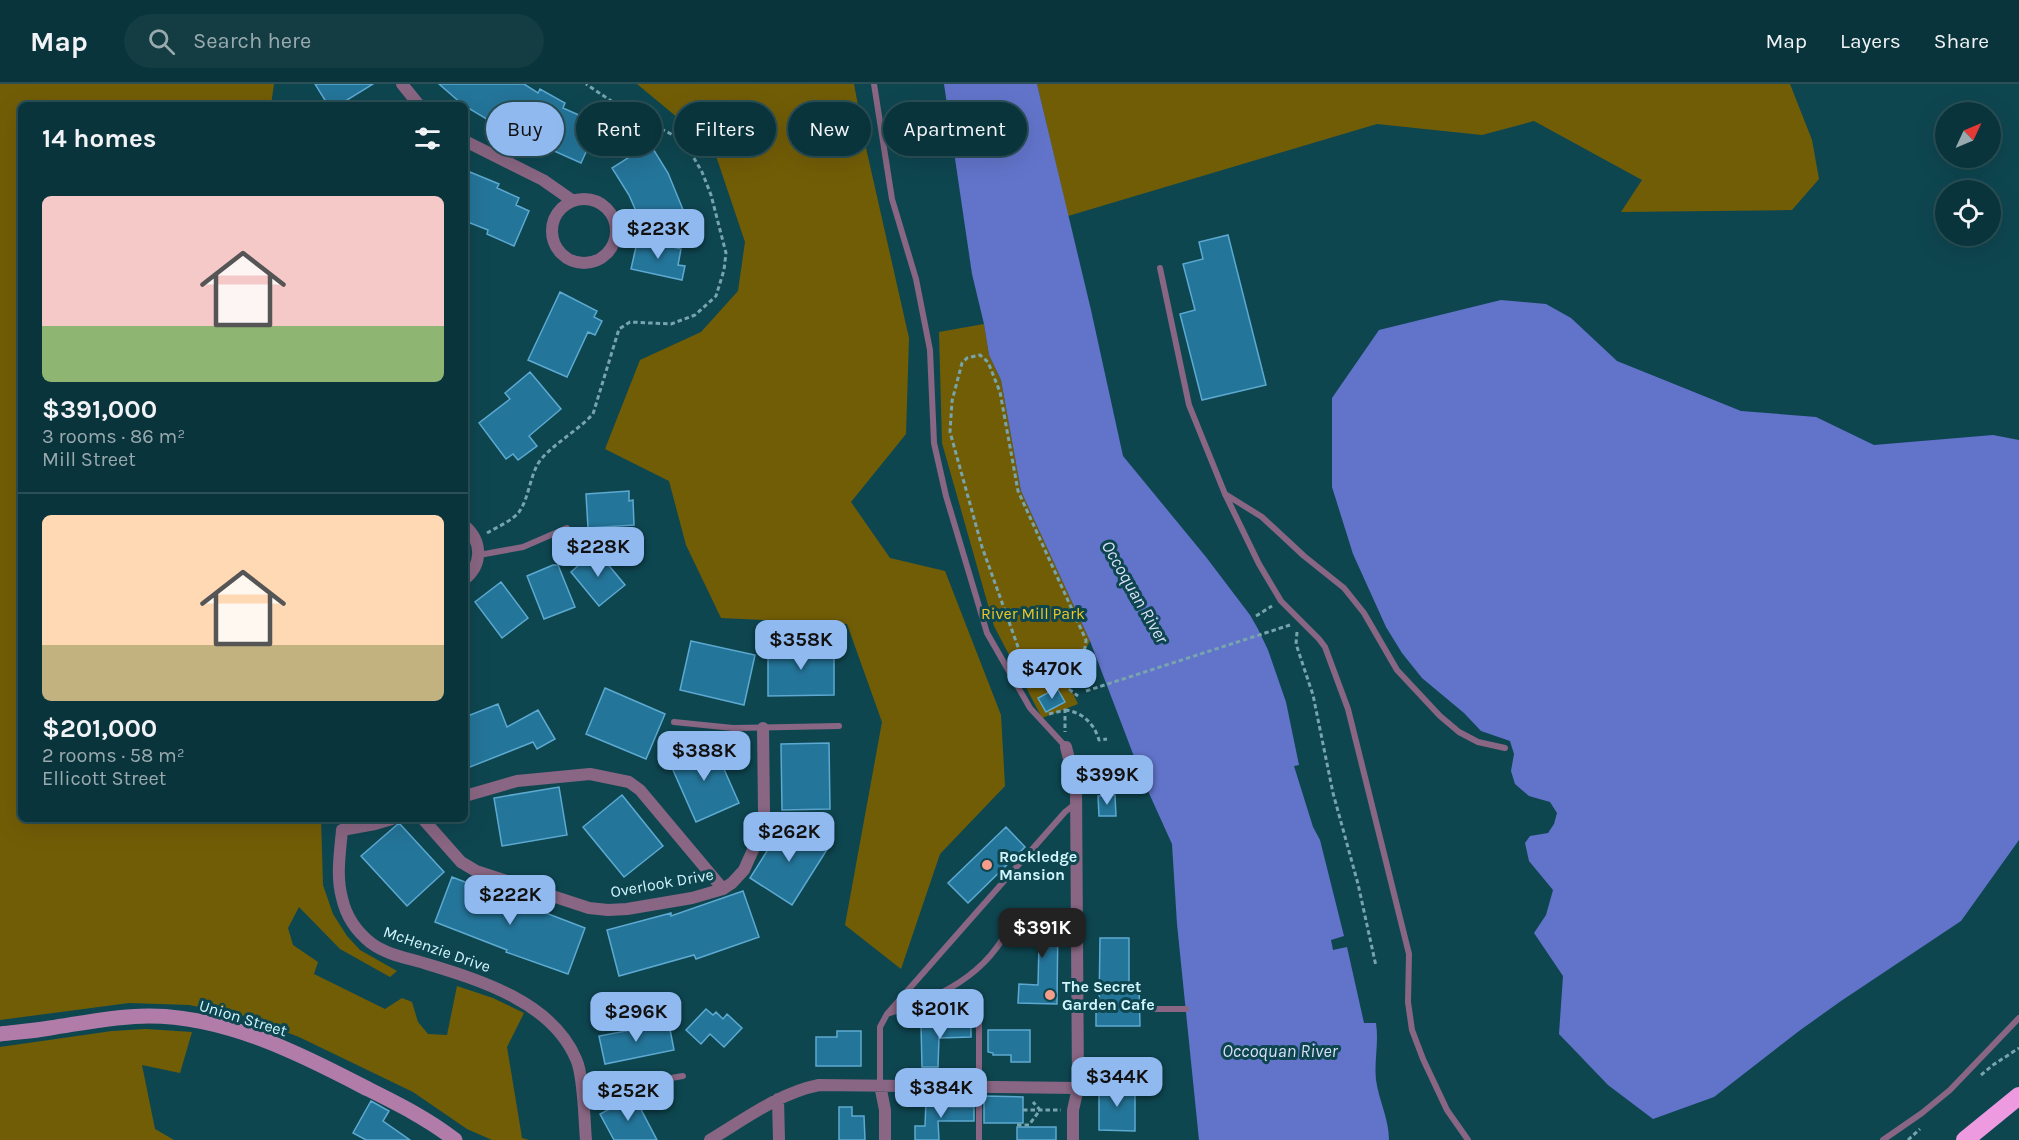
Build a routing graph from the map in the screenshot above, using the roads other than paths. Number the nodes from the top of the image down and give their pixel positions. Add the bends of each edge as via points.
1 (402, 84) edge
2 (874, 84) edge
3 (412, 102) edge
4 (468, 142) edge
5 (573, 201) junction
6 (1160, 268) dead end
7 (1225, 494) junction
8 (567, 528) dead end
9 (468, 529) edge
10 (479, 555) junction
11 (468, 575) edge
12 (674, 722) dead end
13 (839, 726) dead end
14 (763, 728) junction
15 (1066, 747) joint
16 (1505, 748) dead end
17 (468, 795) edge
18 (1076, 798) junction
19 (382, 822) edge
20 (426, 822) edge
21 (723, 889) junction
22 (1011, 923) dead end
23 (1152, 1009) dead end
24 (1186, 1009) dead end
25 (887, 1014) junction
26 (2019, 1018) edge
27 (979, 1020) dead end
28 (0, 1034) edge
29 (683, 1076) dead end
30 (880, 1085) junction
31 (980, 1087) junction
32 (1078, 1088) junction
33 (582, 1093) junction
34 (2019, 1096) edge
35 (778, 1099) junction
36 (729, 1134) edge
37 (455, 1140) edge
38 (586, 1140) edge
39 (710, 1140) edge
40 (779, 1140) edge
41 (885, 1140) edge
42 (979, 1140) edge
43 (1073, 1140) edge
44 (1468, 1140) edge
45 (1883, 1140) edge
46 (1965, 1140) edge

1 - 3 street
2 - 15 lane via 892,199 916,279 930,350 934,443 946,496 987,633 1035,714
4 - 5 street via 543,180
5 - 5 street via 563,206 552,223 554,243 567,259 577,263 598,260 613,245 615,224 603,206 594,201
6 - 7 lane via 1189,405
7 - 16 lane via 1262,517 1344,588 1364,613 1396,670 1440,716 1478,742
7 - 44 lane via 1281,601 1325,647 1348,709 1409,954 1412,1030 1447,1110
8 - 10 lane via 523,547
9 - 10 street via 477,542
10 - 11 street
12 - 14 lane
13 - 14 lane
14 - 21 street, Overlook Drive via 761,832 741,874
15 - 18 street
17 - 21 street via 517,781 558,776 590,774 629,782
18 - 25 lane
18 - 32 street
19 - 33 street, McHenzie Drive via 342,830 338,880 346,909 359,933 386,952 492,986 543,1016 573,1052
20 - 21 street, Overlook Drive via 461,862 476,870 589,908 627,909
22 - 25 lane via 991,956 966,979 916,1005
23 - 24 lane
25 - 30 lane via 880,1027
26 - 45 lane via 1950,1090
27 - 31 lane
28 - 37 street, Union Street via 118,1017 150,1016 209,1023 286,1050 347,1078 409,1110
29 - 33 lane
30 - 31 street
30 - 35 street via 819,1085
30 - 41 street
31 - 32 street
31 - 42 lane
32 - 43 street
33 - 38 street, McHenzie Drive
34 - 46 highway
35 - 36 street
35 - 40 street
36 - 39 street

